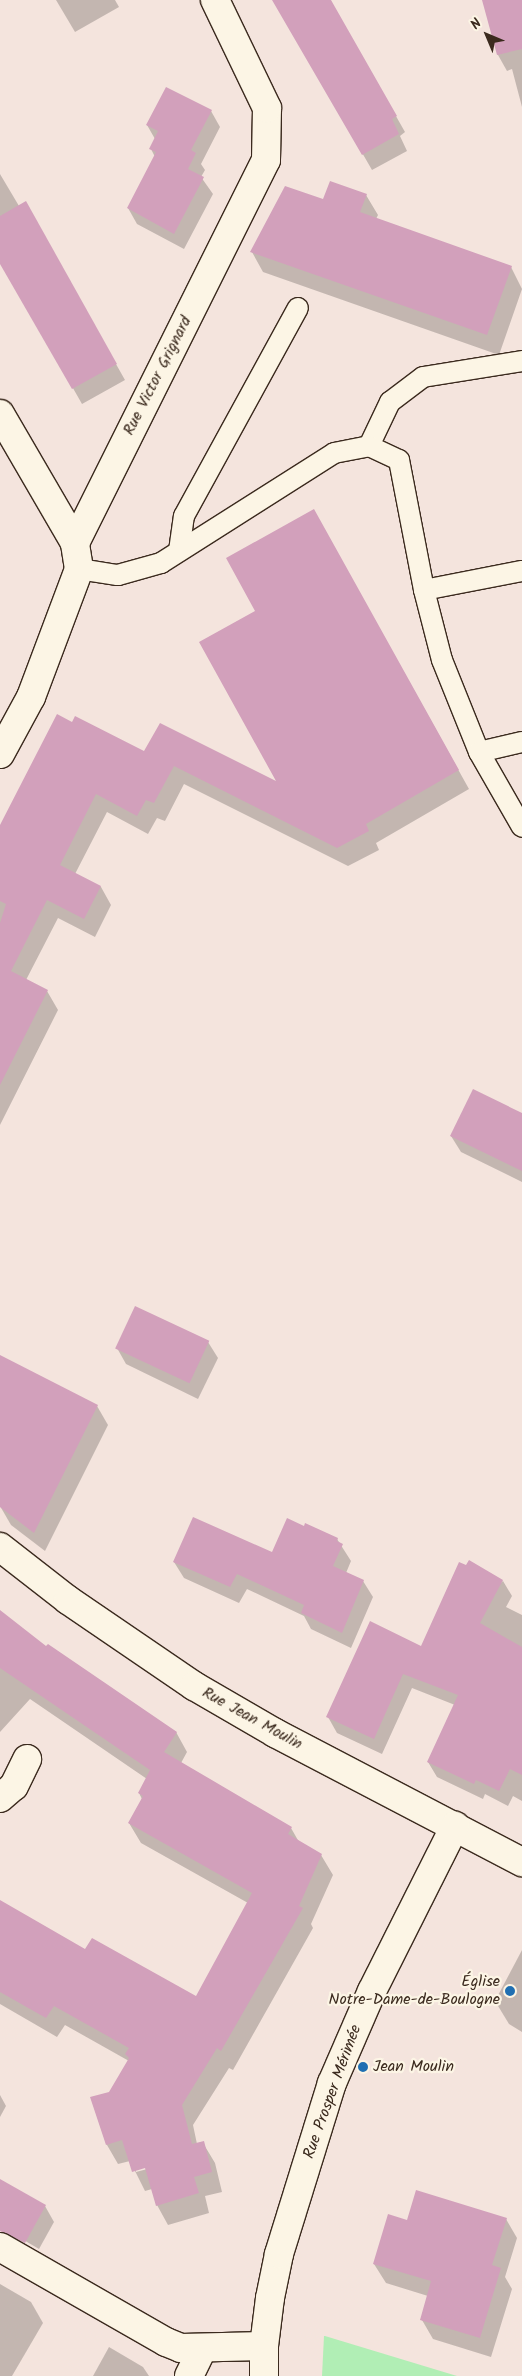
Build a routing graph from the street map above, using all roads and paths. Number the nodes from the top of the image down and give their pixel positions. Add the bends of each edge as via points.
1 (214, 0) edge
2 (298, 308) dead end
3 (522, 361) edge
4 (0, 414) edge
5 (369, 446) junction
6 (179, 551) junction
7 (77, 556) junction
8 (522, 571) edge
9 (424, 590) junction
10 (522, 742) edge
11 (478, 752) junction
12 (0, 754) edge
13 (522, 827) edge
14 (0, 1547) edge
15 (27, 1759) dead end
16 (0, 1798) edge
17 (455, 1826) junction
18 (522, 1862) edge
19 (0, 2247) edge
20 (264, 2346) junction
21 (202, 2349) junction
22 (189, 2376) edge
23 (264, 2376) edge

1 - 7 street, Rue Victor Grignard via 267,108 266,160
2 - 6 lane via 184,516
3 - 5 lane via 423,377 390,402
4 - 7 street
5 - 6 lane via 334,453
5 - 9 lane via 399,460
6 - 7 lane via 161,563 118,575
7 - 12 street, Rue Victor Grignard via 31,697
8 - 9 lane
9 - 11 lane via 442,660
10 - 11 lane
11 - 13 lane
14 - 17 street, Rue Jean Moulin via 68,1600 194,1686 275,1733
15 - 16 street via 14,1786
17 - 18 street, Rue Jean Moulin
17 - 20 street, Rue Prosper Mérimée via 372,1991 332,2083 279,2254
19 - 21 street via 166,2342 181,2348
20 - 21 street
20 - 23 street, Rue Prosper Mérimée
21 - 22 street

